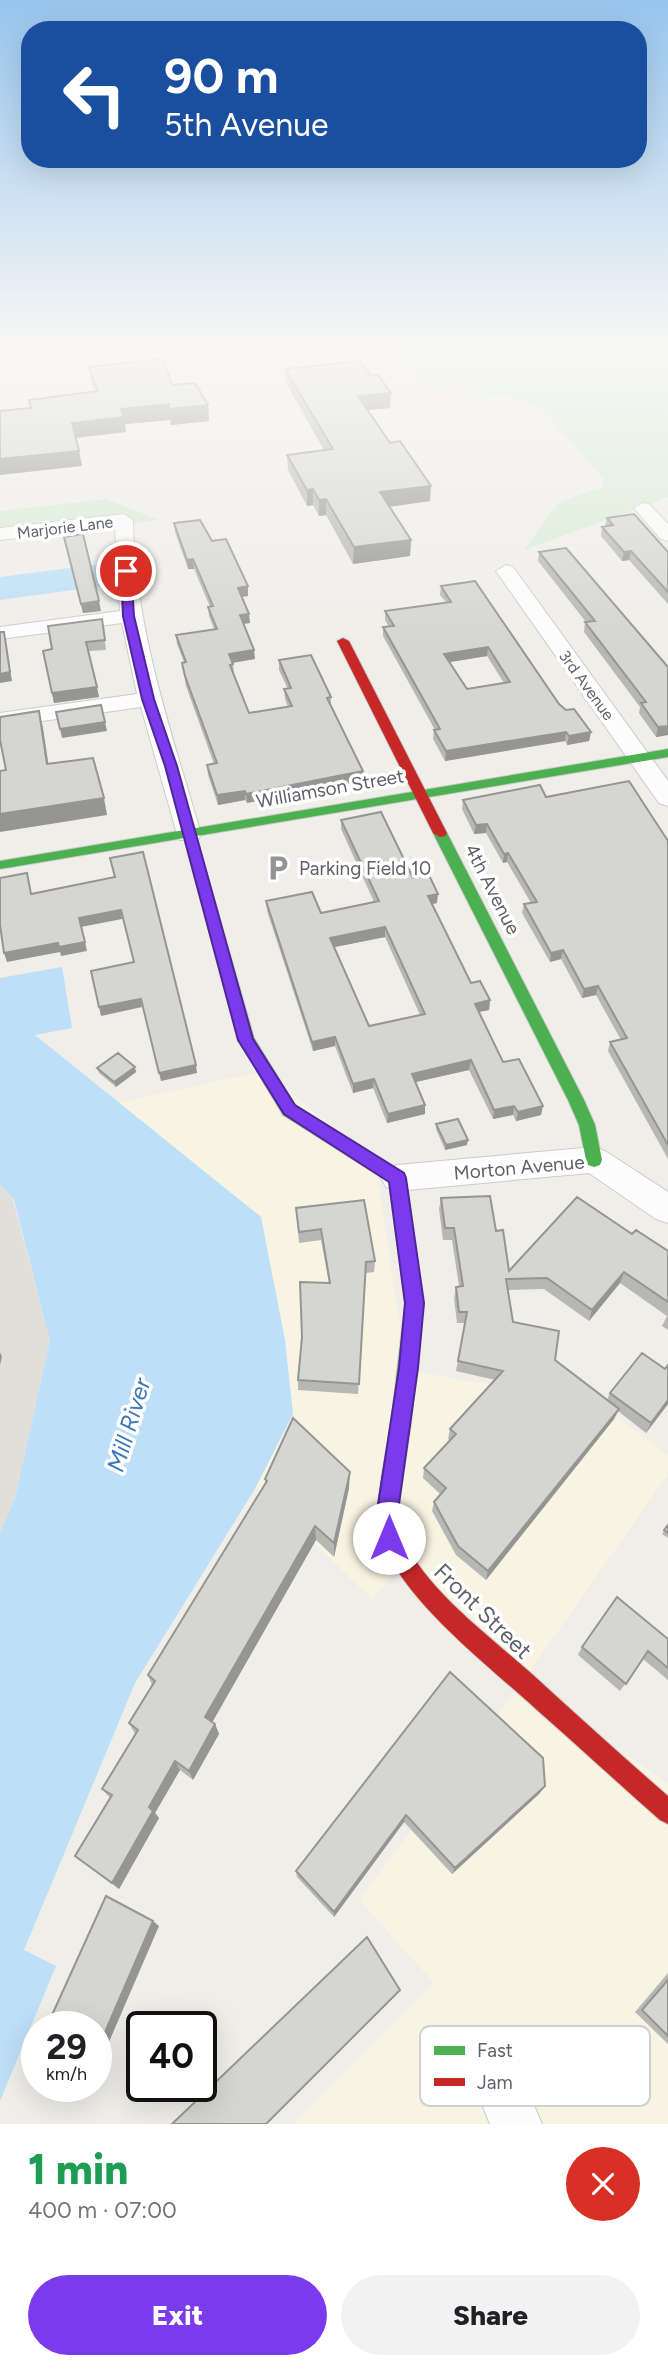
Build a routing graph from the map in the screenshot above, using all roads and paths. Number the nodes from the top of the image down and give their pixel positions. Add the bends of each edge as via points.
1 (643, 508) dead end
2 (0, 534) edge
3 (668, 535) edge
4 (506, 571) dead end
5 (128, 616) junction
6 (0, 633) edge
7 (343, 641) dead end
8 (148, 699) junction
9 (0, 720) edge
10 (668, 753) edge
11 (639, 758) junction
12 (421, 794) junction
13 (668, 798) edge
14 (189, 834) junction
15 (0, 865) edge
16 (594, 1160) junction
17 (397, 1178) junction
18 (668, 1209) edge
19 (668, 1812) edge

1 - 3 street
2 - 5 street, Marjorie Lane via 124,520
4 - 11 street, 3rd Avenue
5 - 6 street
5 - 8 street
7 - 12 street, 4th Avenue
8 - 9 street
8 - 14 street
10 - 11 street, Williamson Street
11 - 12 street, Williamson Street
11 - 13 street, 3rd Avenue
12 - 14 street, Williamson Street
12 - 16 street, 4th Avenue via 576,1100
14 - 15 street, Williamson Street
14 - 17 street via 246,1040 289,1110
16 - 17 street, Morton Avenue
16 - 18 street, Morton Avenue
17 - 19 street, Front Street via 414,1303 386,1525 389,1538 410,1572 472,1635

